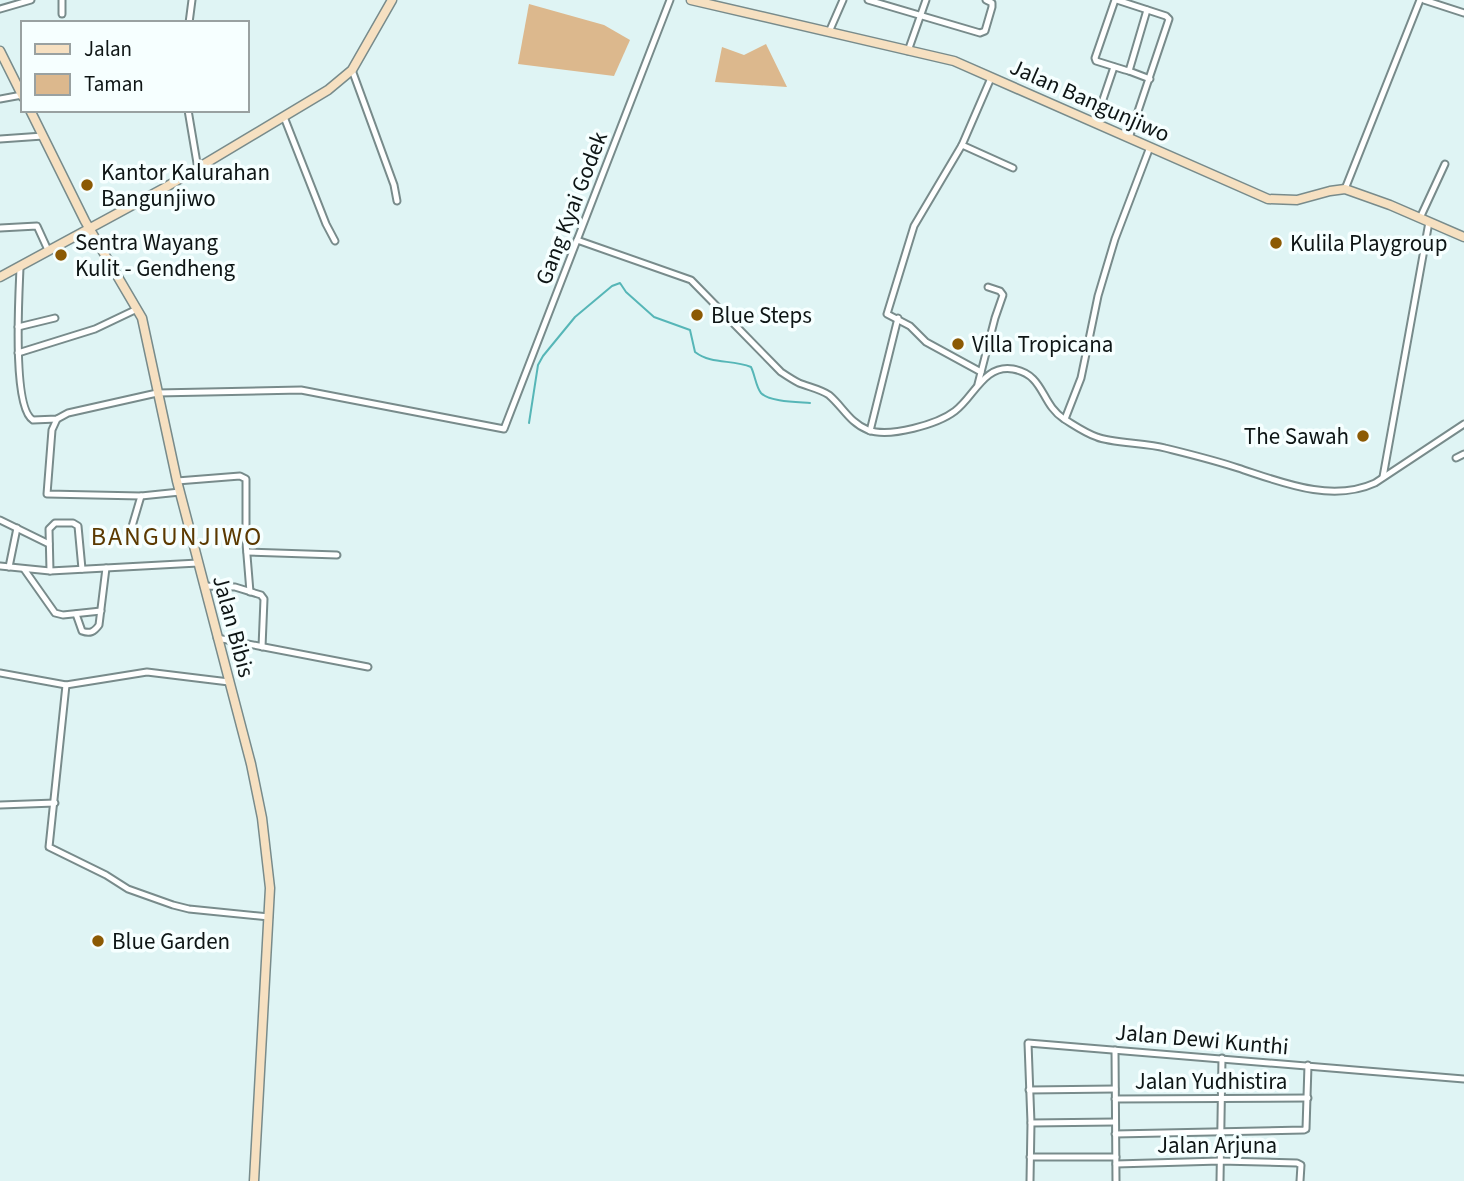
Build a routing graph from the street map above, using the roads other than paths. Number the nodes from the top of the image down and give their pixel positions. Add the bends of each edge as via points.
1 (31, 0) edge
2 (62, 0) edge
3 (192, 0) edge
4 (392, 0) edge
5 (670, 0) edge
6 (691, 0) edge
7 (843, 0) edge
8 (868, 0) edge
9 (926, 0) edge
10 (986, 0) edge
11 (1116, 0) edge
12 (1422, 0) edge
13 (1132, 2) edge
14 (885, 3) edge
15 (0, 9) edge
16 (1147, 10) junction
17 (1464, 13) edge
18 (62, 14) dead end
19 (921, 16) junction
20 (189, 21) edge
21 (829, 32) junction
22 (0, 51) edge
23 (908, 51) junction
24 (2, 61) edge
25 (1114, 67) junction
26 (352, 70) junction
27 (1129, 71) junction
28 (991, 78) junction
29 (1150, 79) junction
30 (21, 94) edge
31 (21, 96) edge
32 (0, 99) edge
33 (31, 112) edge
34 (188, 112) edge
35 (284, 117) junction
36 (1095, 123) junction
37 (43, 136) junction
38 (1129, 138) junction
39 (0, 139) edge
40 (962, 145) junction
41 (1150, 147) junction
42 (1446, 164) dead end
43 (1013, 168) dead end
44 (198, 169) junction
45 (1345, 189) junction
46 (397, 201) dead end
47 (1420, 218) junction
48 (1429, 222) junction
49 (0, 228) edge
50 (90, 228) junction
51 (1464, 237) edge
52 (577, 240) junction
53 (335, 241) dead end
54 (48, 250) junction
55 (20, 268) junction
56 (0, 277) edge
57 (988, 287) dead end
58 (137, 309) junction
59 (55, 318) dead end
60 (898, 318) junction
61 (18, 327) junction
62 (18, 353) junction
63 (981, 372) junction
64 (978, 384) junction
65 (157, 393) junction
66 (57, 419) junction
67 (1065, 419) junction
68 (1464, 424) edge
69 (870, 431) junction
70 (1464, 454) edge
71 (1456, 458) dead end
72 (1383, 478) junction
73 (177, 481) junction
74 (180, 492) junction
75 (141, 496) junction
76 (0, 520) edge
77 (17, 528) junction
78 (128, 540) dead end
79 (49, 544) junction
80 (247, 552) junction
81 (337, 555) dead end
82 (198, 563) junction
83 (0, 566) edge
84 (9, 567) junction
85 (106, 568) junction
86 (24, 569) junction
87 (82, 569) junction
88 (50, 571) junction
89 (204, 586) junction
90 (250, 592) junction
91 (101, 611) junction
92 (76, 614) junction
93 (217, 638) junction
94 (262, 647) junction
95 (368, 667) dead end
96 (0, 673) edge
97 (229, 682) junction
98 (66, 685) junction
99 (55, 803) junction
100 (0, 805) edge
101 (269, 918) junction
102 (1115, 1050) junction
103 (1222, 1058) junction
104 (1308, 1065) junction
105 (1464, 1079) edge
106 (1115, 1089) junction
107 (1029, 1090) junction
108 (1221, 1097) junction
109 (1308, 1098) junction
110 (1115, 1099) junction
111 (1115, 1122) junction
112 (1031, 1123) junction
113 (1221, 1131) junction
114 (1115, 1134) junction
115 (1030, 1157) junction
116 (1116, 1161) junction
117 (1220, 1161) junction
118 (254, 1181) edge
119 (1030, 1181) edge
120 (1116, 1181) edge
121 (1220, 1181) edge
122 (1300, 1181) edge

1 - 15 street
2 - 18 street
3 - 20 street
4 - 26 main road
5 - 52 street, Gang Kyai Godek
6 - 21 main road, Jalan Bangunjiwo
7 - 21 street
8 - 14 street
9 - 19 street
10 - 19 street via 992,7 982,33
11 - 13 street
11 - 25 street via 1095,58
12 - 17 street
12 - 45 street
13 - 16 street
14 - 19 street
16 - 27 street
16 - 29 street via 1169,19
19 - 23 street
21 - 23 main road, Jalan Bangunjiwo
22 - 24 main road
23 - 28 main road, Jalan Bangunjiwo via 954,61
24 - 30 main road
25 - 27 street
25 - 36 street
26 - 35 main road
26 - 46 street
27 - 29 street
28 - 36 main road, Jalan Bangunjiwo
28 - 40 street
29 - 38 street
31 - 32 street
33 - 37 main road, Jalan Bibis
34 - 44 street
35 - 44 main road
35 - 53 street
36 - 38 main road, Jalan Bangunjiwo
37 - 39 street
37 - 50 main road, Jalan Bibis
38 - 41 main road, Jalan Bangunjiwo
40 - 43 street
40 - 60 street via 914,226 887,314
41 - 45 main road, Jalan Bangunjiwo via 1268,199 1297,200
41 - 67 street via 1115,239 1081,378
42 - 47 street
44 - 50 main road
45 - 47 main road
47 - 48 main road
48 - 51 main road
48 - 72 street
49 - 54 street via 37,226
50 - 54 main road
50 - 58 main road, Jalan Bibis
52 - 65 street, Gang Kyai Godek via 503,429 301,390
52 - 69 street via 691,280 781,372 828,395 846,416
54 - 55 main road
55 - 56 main road
55 - 61 street
57 - 63 street via 1003,295
58 - 62 street
58 - 65 main road, Jalan Bibis
59 - 61 street
60 - 63 street via 926,342
60 - 69 street
61 - 62 street
62 - 66 street via 28,418
63 - 64 street
64 - 67 street via 1003,368 1029,375 1048,404
64 - 69 street via 956,411 935,421 893,432
65 - 66 street
65 - 73 main road, Jalan Bibis
66 - 75 street via 52,429 47,494
67 - 72 street via 1098,438 1165,447 1319,491 1360,490
68 - 72 street
70 - 71 street
73 - 74 main road, Jalan Bibis
73 - 80 street via 246,479
74 - 75 street
74 - 82 main road, Jalan Bibis
75 - 78 street
76 - 77 street
77 - 79 street
77 - 84 street
79 - 87 street via 52,524 76,524
79 - 88 street
80 - 81 street
80 - 90 street
82 - 85 street
82 - 89 main road, Jalan Bibis
83 - 84 street
84 - 86 street
85 - 87 street
85 - 91 street
86 - 88 street
86 - 92 street via 55,613
87 - 88 street
89 - 90 street
89 - 93 main road, Jalan Bibis
90 - 94 street via 264,599
91 - 92 street
91 - 92 street via 99,625 91,633 79,628
93 - 94 street
93 - 97 main road, Jalan Bibis
94 - 95 street
96 - 98 street
97 - 98 street via 148,672
97 - 101 main road, Jalan Bibis via 262,818
98 - 99 street
99 - 100 street
99 - 101 street via 51,849 128,889 173,905
101 - 118 main road, Jalan Bibis
102 - 103 street, Jalan Dewi Kunthi
102 - 106 street
102 - 107 street, Jalan Dewi Kunthi via 1028,1043
103 - 104 street, Jalan Dewi Kunthi
103 - 108 street
104 - 105 street, Jalan Dewi Kunthi
104 - 109 street, Jalan Yudhistira
106 - 107 street
106 - 110 street
107 - 112 street
108 - 109 street, Jalan Yudhistira
108 - 110 street, Jalan Yudhistira
108 - 113 street
109 - 113 street, Jalan Yudhistira via 1306,1130
110 - 111 street
111 - 112 street
111 - 114 street
112 - 115 street
113 - 114 street
113 - 117 street
114 - 116 street
115 - 116 street, Jalan Arjuna
115 - 119 street
116 - 117 street, Jalan Arjuna
116 - 120 street
117 - 121 street
117 - 122 street, Jalan Arjuna via 1297,1163 1301,1165

